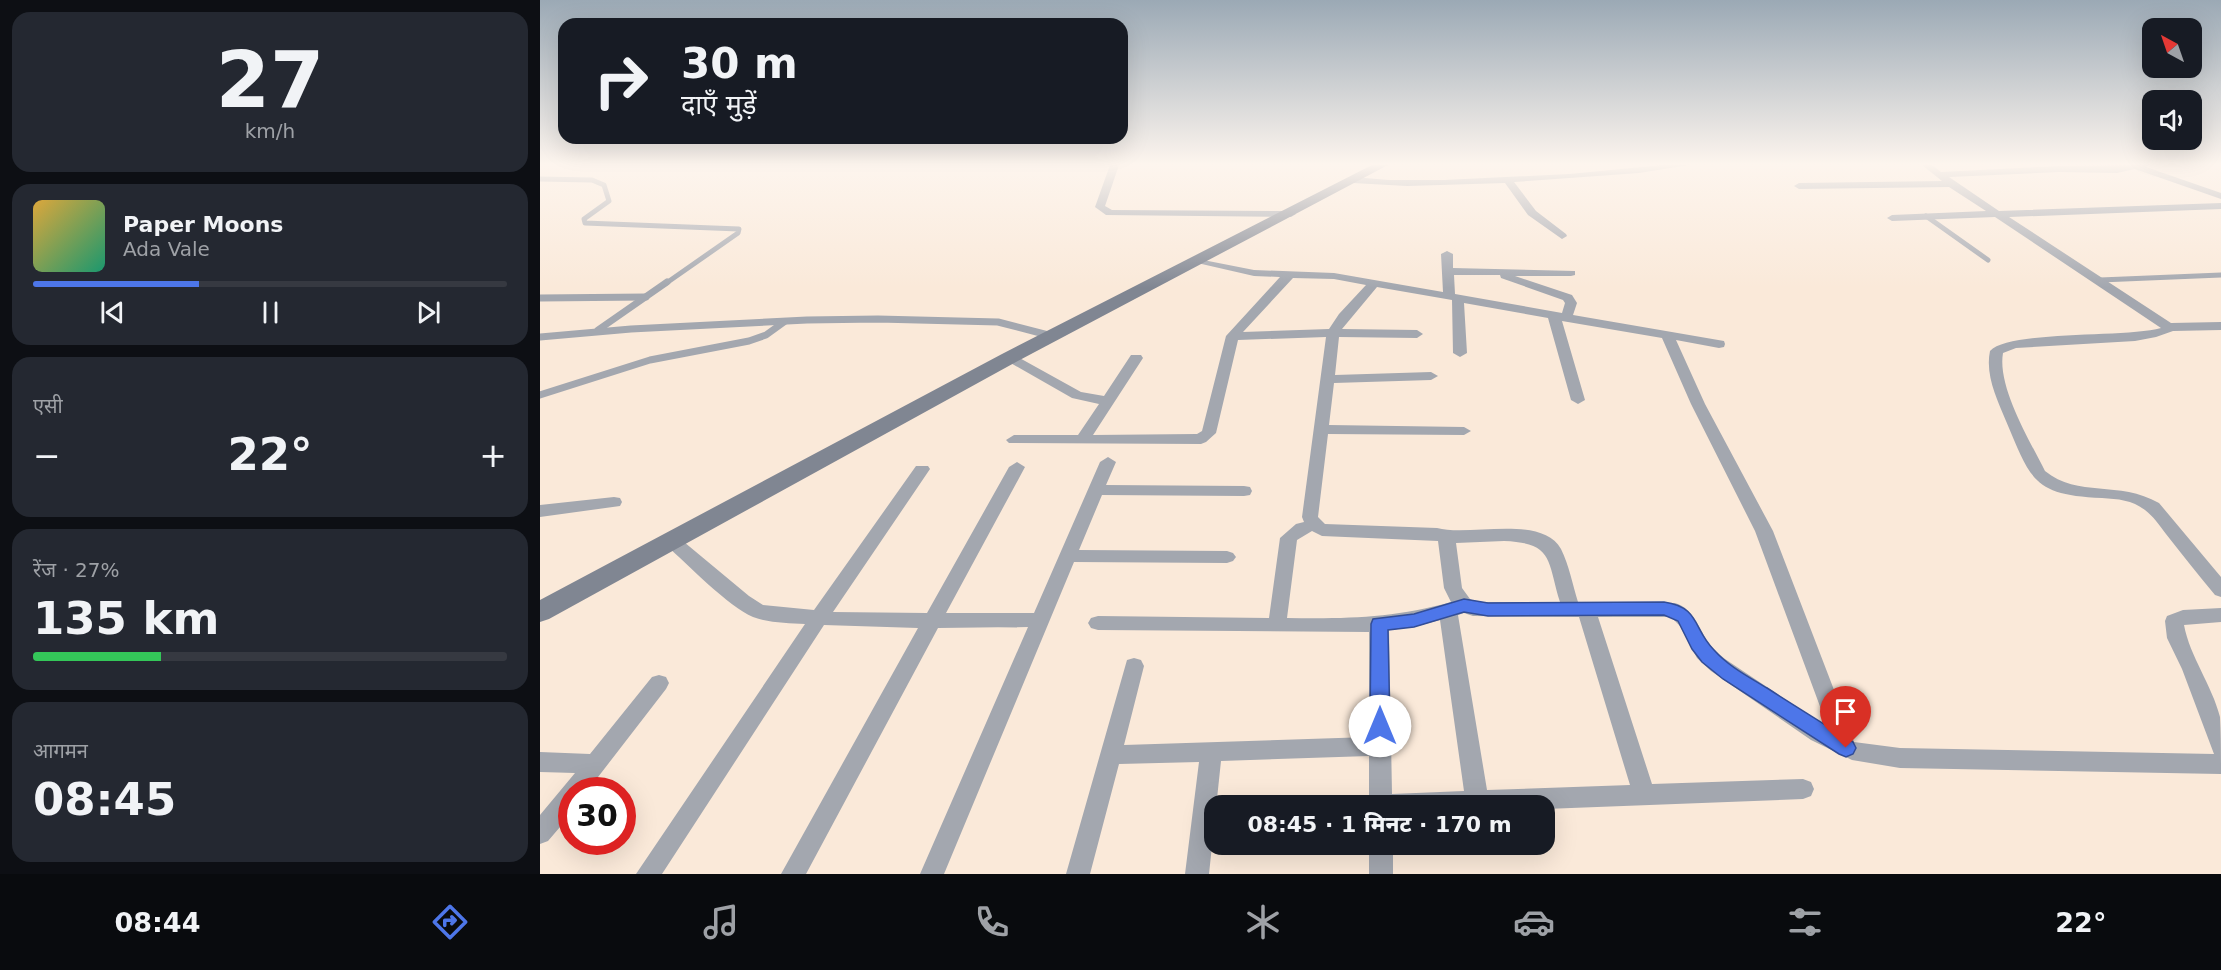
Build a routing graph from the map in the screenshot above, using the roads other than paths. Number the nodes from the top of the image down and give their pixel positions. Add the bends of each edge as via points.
1 (602, 206) edge
2 (1101, 206) edge
3 (1307, 206) edge
4 (1527, 206) edge
5 (1986, 206) edge
6 (2218, 208) edge
7 (1997, 213) junction
8 (1292, 214) junction
9 (1926, 216) junction
10 (1892, 218) dead end
11 (1563, 236) dead end
12 (1447, 254) dead end
13 (1197, 260) junction
14 (1988, 261) dead end
15 (1448, 271) junction
16 (1493, 272) junction
17 (1291, 273) junction
18 (1571, 273) dead end
19 (2221, 275) edge
20 (2100, 280) junction
21 (1373, 284) junction
22 (646, 297) junction
23 (540, 298) edge
24 (1453, 298) junction
25 (1560, 317) junction
26 (784, 322) junction
27 (2221, 326) edge
28 (2168, 327) junction
29 (597, 331) junction
30 (1333, 333) junction
31 (1417, 334) dead end
32 (1667, 334) junction
33 (1053, 336) junction
34 (1232, 336) junction
35 (540, 337) edge
36 (1719, 344) dead end
37 (1460, 353) dead end
38 (1008, 358) junction
39 (1136, 358) dead end
40 (1431, 376) dead end
41 (1329, 379) junction
42 (540, 395) edge
43 (1578, 400) dead end
44 (1108, 401) junction
45 (1322, 429) junction
46 (1464, 431) dead end
47 (1083, 439) junction
48 (1014, 440) dead end
49 (1108, 462) dead end
50 (1017, 466) dead end
51 (922, 469) dead end
52 (1096, 490) junction
53 (1244, 491) dead end
54 (614, 502) dead end
55 (540, 511) edge
56 (1314, 525) junction
57 (1446, 537) junction
58 (672, 541) junction
59 (1069, 556) junction
60 (1227, 557) dead end
61 (2221, 591) edge
62 (1456, 609) junction
63 (1578, 609) junction
64 (540, 612) edge
65 (2221, 615) edge
66 (819, 618) junction
67 (1042, 620) junction
68 (932, 621) junction
69 (1098, 623) dead end
70 (1379, 624) junction
71 (1277, 625) junction
72 (1134, 666) dead end
73 (659, 683) dead end
74 (1380, 746) junction
75 (2221, 747) edge
76 (1846, 748) junction
77 (1211, 752) junction
78 (1109, 755) junction
79 (540, 762) edge
80 (596, 764) junction
81 (2221, 764) edge
82 (586, 777) edge
83 (1803, 789) dead end
84 (1381, 795) edge
85 (1476, 795) edge
86 (1644, 795) junction
87 (1555, 798) edge
88 (558, 812) edge
89 (540, 833) edge
90 (1381, 855) edge
91 (648, 874) edge
92 (793, 874) edge
93 (932, 874) edge
94 (1078, 874) edge
95 (1197, 874) edge
96 (1381, 874) edge

1 - 22 lane via 584,219 585,223 740,229
2 - 8 street via 1110,213
3 - 8 main road
4 - 11 street
5 - 7 street
6 - 7 street
7 - 9 street
7 - 20 street
8 - 13 main road
9 - 10 street
9 - 14 lane
12 - 15 street
13 - 17 street via 1254,273
13 - 33 main road
15 - 16 street
15 - 24 street
16 - 18 street
16 - 25 street via 1568,298 1571,303
17 - 21 street
17 - 34 street
19 - 20 lane
20 - 28 street
21 - 24 street
21 - 30 street via 1343,316
22 - 23 lane
22 - 29 lane
24 - 25 street
24 - 37 street
25 - 32 street
25 - 43 street
26 - 29 lane
26 - 33 lane via 980,321
26 - 42 lane via 749,341 650,360
27 - 28 street
28 - 61 street via 2160,333 2037,341 2001,348 1994,362 1999,388 2038,474 2046,483 2067,491 2124,495 2145,501
29 - 35 lane
30 - 31 street
30 - 34 street
30 - 41 street
32 - 36 street
32 - 76 street via 1698,404 1764,531
33 - 38 main road
34 - 47 street via 1206,436 1196,440
38 - 44 street via 1077,395
38 - 58 main road
39 - 44 street
40 - 41 street
41 - 45 street
44 - 47 street
45 - 46 street
45 - 56 street via 1310,517
47 - 48 street
49 - 52 street
50 - 68 street
51 - 66 street
52 - 53 street
52 - 59 street
54 - 55 street
56 - 57 street via 1336,532
56 - 71 street via 1289,538
57 - 62 street
57 - 63 street via 1513,535 1544,541 1550,545
58 - 64 main road
58 - 66 street via 758,611
59 - 60 street
59 - 67 street
62 - 63 street
62 - 70 street via 1414,621
62 - 85 street
63 - 76 street via 1675,610 1685,616 1698,644 1715,662
63 - 86 street
65 - 75 street via 2183,617 2174,621 2174,629
66 - 68 street
66 - 91 street
67 - 68 street
67 - 93 street
68 - 92 street
69 - 71 street
70 - 71 street
70 - 74 street
72 - 78 street
73 - 80 street
74 - 77 street
74 - 84 street
76 - 81 street via 1900,758
77 - 78 street
77 - 95 street
78 - 94 street
79 - 80 street
80 - 82 street
83 - 86 street
86 - 87 street
88 - 89 street
90 - 96 street

